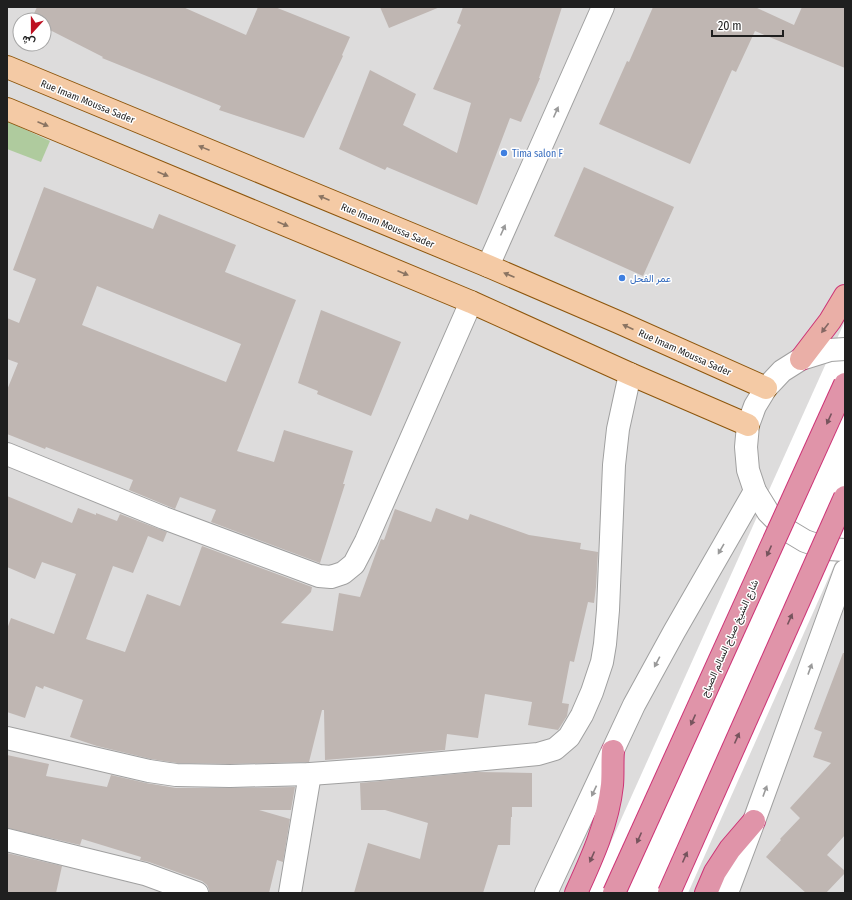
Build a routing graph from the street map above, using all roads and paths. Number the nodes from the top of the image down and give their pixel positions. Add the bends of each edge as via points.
1 (603, 7) edge
2 (7, 67) edge
3 (7, 109) edge
4 (488, 266) junction
5 (845, 296) edge
6 (471, 302) junction
7 (845, 349) edge
8 (801, 359) junction
9 (630, 374) junction
10 (845, 384) edge
11 (766, 388) junction
12 (748, 425) junction
13 (7, 454) edge
14 (755, 491) junction
15 (845, 497) edge
16 (845, 550) edge
17 (845, 571) edge
18 (7, 738) edge
19 (612, 751) junction
20 (310, 774) junction
21 (754, 822) junction
22 (7, 840) edge
23 (197, 893) edge
24 (290, 893) edge
25 (546, 893) edge
26 (576, 893) edge
27 (614, 893) edge
28 (669, 893) edge
29 (706, 893) edge
30 (727, 893) edge

4 -> 1 street
4 -> 2 main road, Rue Imam Moussa Sader
3 -> 6 main road
11 -> 4 main road, Rue Imam Moussa Sader
5 -> 8 highway via 830,321
6 - 9 main road
6 - 13 street via 366,541 354,564 343,573 331,577 319,576 172,521
7 - 8 street via 830,350
8 - 11 street via 782,372
9 - 12 main road
9 - 20 street via 618,429 614,465 608,610 602,662 582,715 569,737 555,749 538,754
10 -> 27 highway, شارع الشيخ صباح السالم الصباح, bridge
11 - 12 street via 755,406
12 - 14 street via 748,470
14 - 16 street via 768,512 784,529 805,541 828,549
14 -> 19 street via 674,632
28 -> 15 highway, bridge
21 -> 17 street
18 - 20 street via 176,775
19 -> 25 street
19 -> 26 highway via 612,785 607,814 597,846
20 - 24 street
21 - 29 highway via 730,849 715,872
21 - 30 street
22 - 23 street via 145,874

